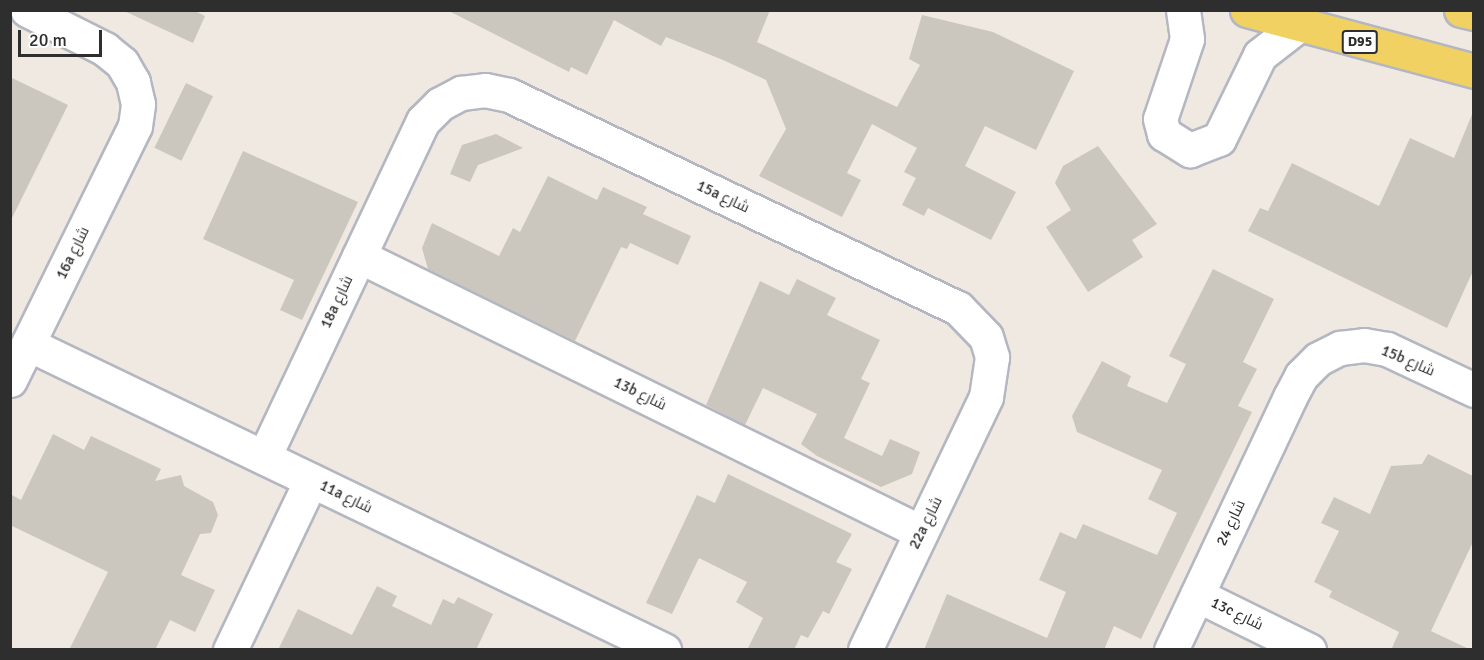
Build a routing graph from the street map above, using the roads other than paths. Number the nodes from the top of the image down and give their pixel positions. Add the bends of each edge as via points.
1 (27, 10) edge
2 (1183, 10) edge
3 (1248, 10) edge
4 (1342, 10) edge
5 (1461, 10) edge
6 (1473, 13) edge
7 (1300, 24) junction
8 (1363, 43) junction
9 (1473, 71) edge
10 (411, 146) joint
11 (359, 256) junction
12 (28, 344) junction
13 (10, 380) edge
14 (1473, 390) edge
15 (986, 397) joint
16 (1290, 397) joint
17 (264, 458) junction
18 (311, 480) junction
19 (921, 532) junction
20 (1197, 595) junction
21 (629, 642) edge
22 (230, 650) edge
23 (664, 650) edge
24 (865, 650) edge
25 (1172, 650) edge
26 (1309, 650) edge

1 - 12 street, 16a شارع via 105,49 122,63 133,82 138,104 135,126
2 - 7 street via 1187,39 1160,119 1164,134 1190,150 1219,139 1260,55
3 - 7 main road, D95
4 - 8 main road via 1343,23
5 - 6 main road
7 - 8 main road, D95
8 - 9 main road, D95
10 - 11 street, 18a شارع
10 - 15 street, 15a شارع via 423,121 440,104 461,93 485,90 509,95 957,308 974,321 992,357
11 - 17 street, 18a شارع
11 - 19 street, 13b شارع
12 - 13 street, 16a شارع
12 - 17 street, 11a شارع
14 - 16 street, 15b شارع via 1387,349 1364,345 1340,348 1318,359 1301,376
15 - 19 street, 22a شارع
16 - 20 street, شارع 24
17 - 18 street, 11a شارع
18 - 21 street, 11a شارع
18 - 22 street
19 - 24 street, 22a شارع
20 - 25 street, شارع 24
20 - 26 street, 13c شارع
21 - 23 street, 11a شارع

